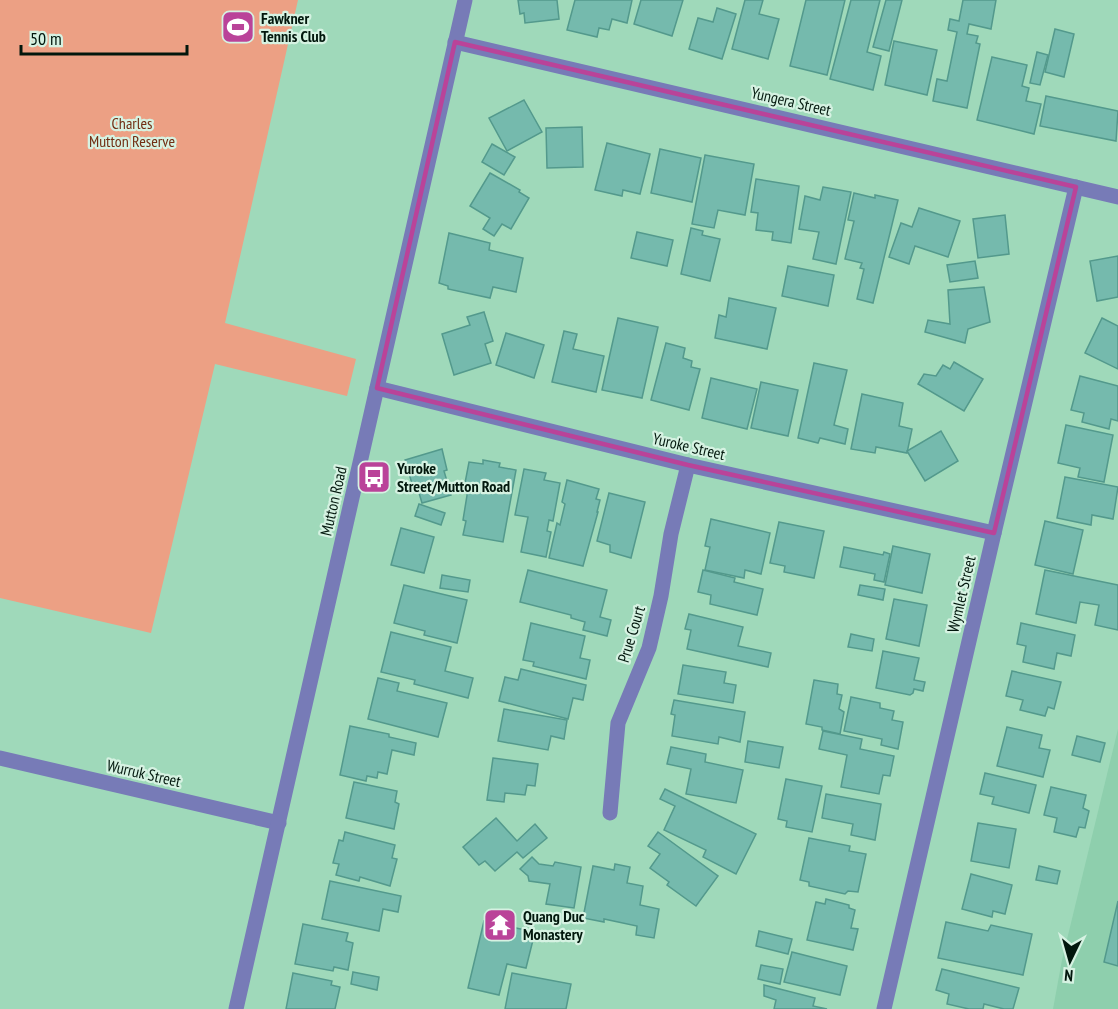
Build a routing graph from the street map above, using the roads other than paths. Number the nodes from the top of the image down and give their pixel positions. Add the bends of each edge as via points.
1 (465, 0) edge
2 (455, 42) junction
3 (1076, 187) junction
4 (1118, 197) edge
5 (377, 388) junction
6 (688, 465) junction
7 (993, 532) junction
8 (0, 758) edge
9 (610, 813) dead end
10 (279, 823) junction
11 (237, 1009) edge
12 (884, 1009) edge

1 - 2 street, Mutton Road
2 - 3 street, Yungera Street
2 - 5 street, Mutton Road
3 - 4 street, Yungera Street
3 - 7 street, Wymlet Street
5 - 6 street, Yuroke Street
5 - 10 street, Mutton Road
6 - 7 street, Yuroke Street
6 - 9 street, Prue Court via 649,648 618,723
7 - 12 street, Wymlet Street
8 - 10 street, Wurruk Street
10 - 11 street, Mutton Road

